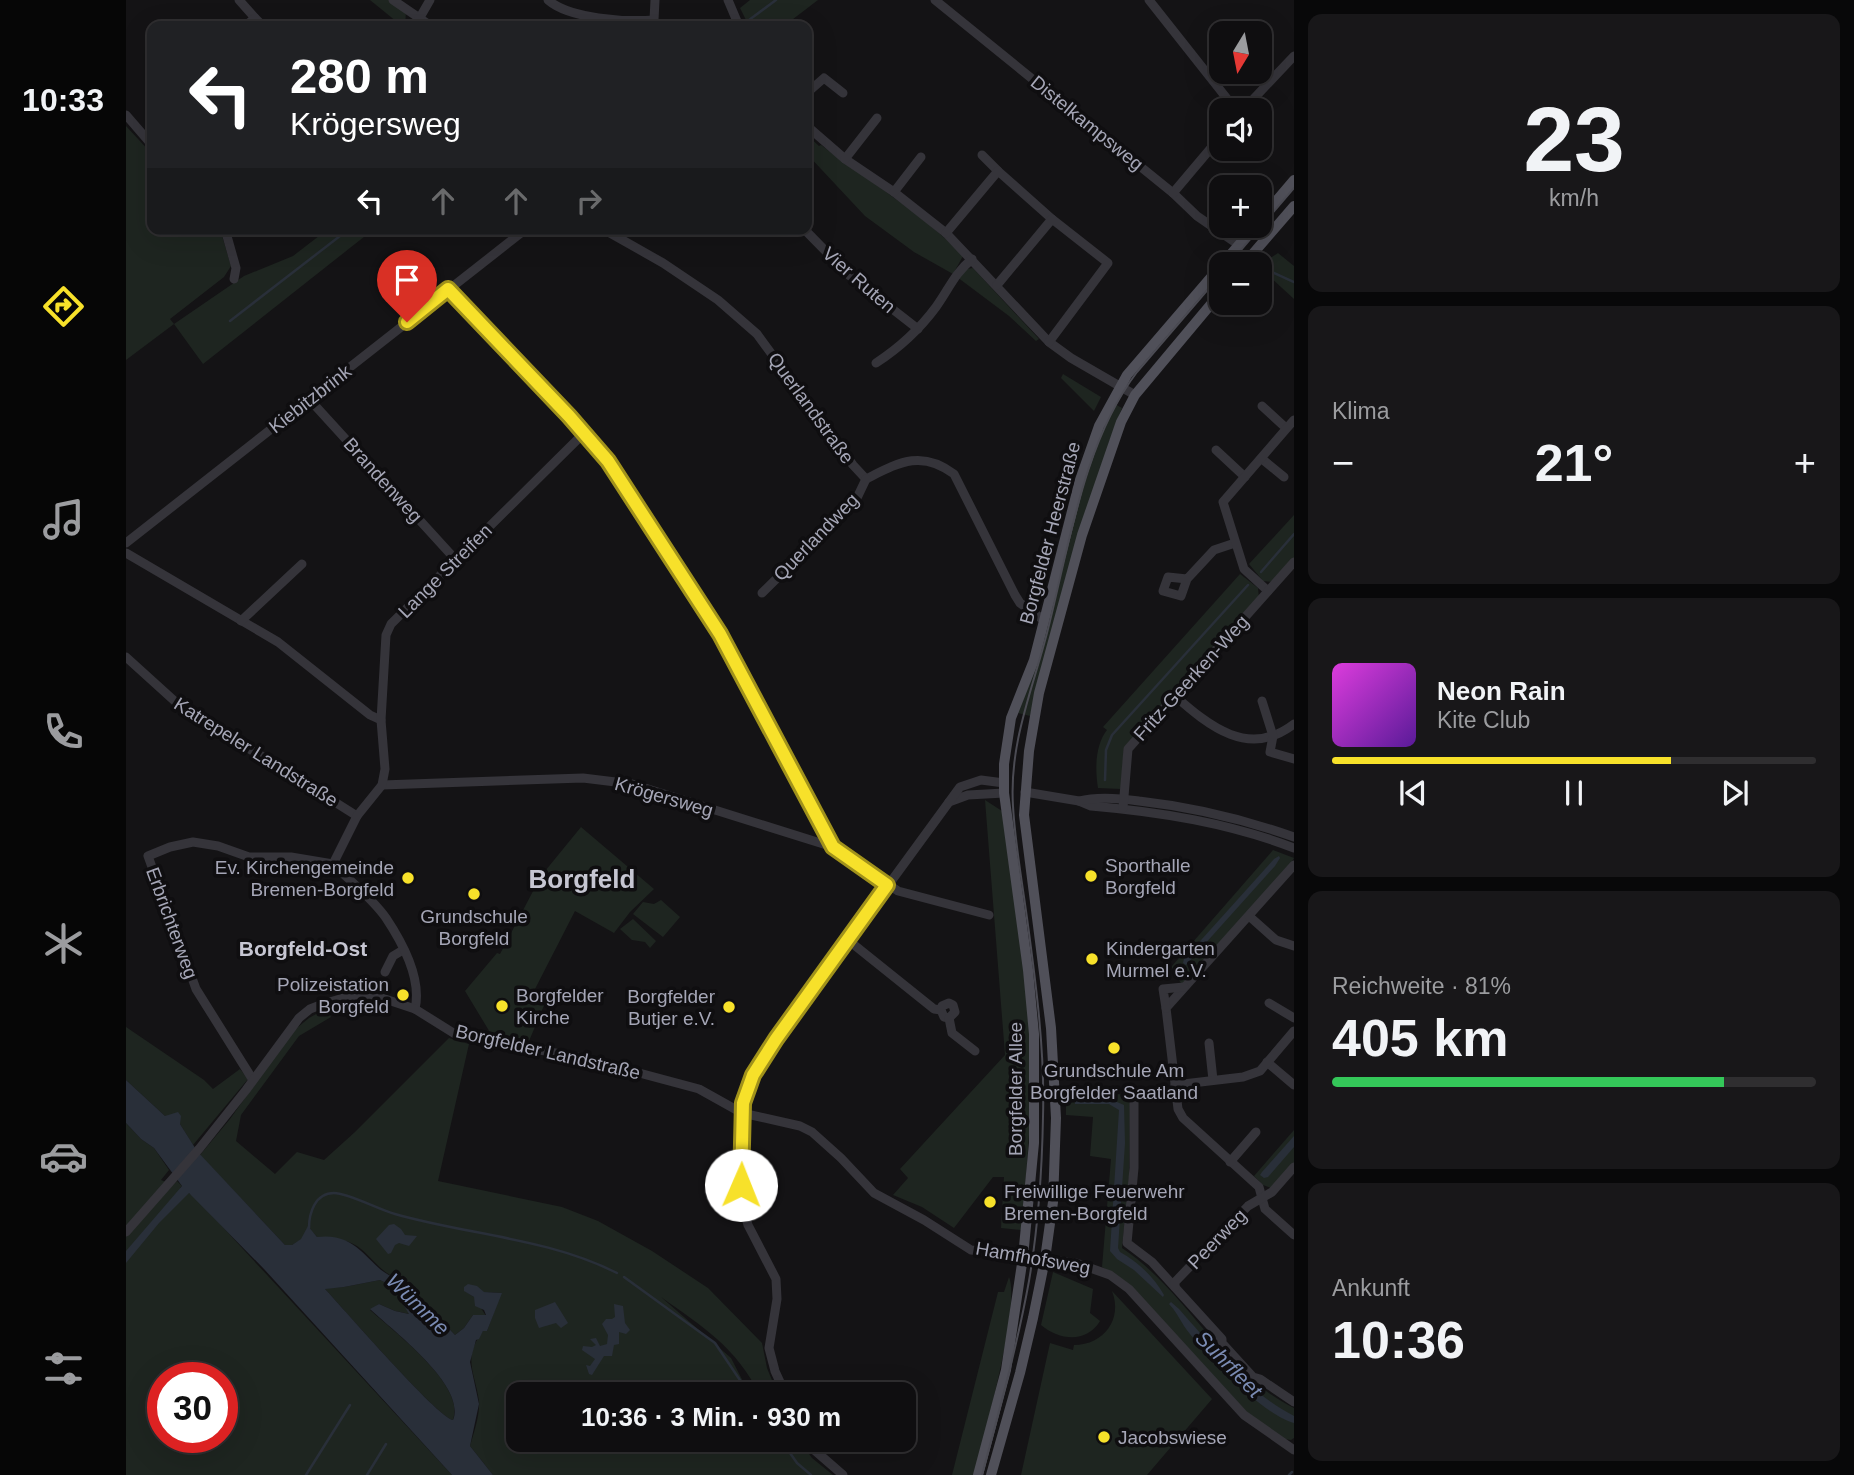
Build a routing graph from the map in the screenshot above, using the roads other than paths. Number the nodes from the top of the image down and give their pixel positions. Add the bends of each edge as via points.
1 (239, 0) edge
2 (393, 0) edge
3 (430, 0) edge
4 (548, 0) edge
5 (655, 0) edge
6 (728, 0) edge
7 (935, 0) edge
8 (1149, 0) edge
9 (255, 18) junction
10 (251, 21) edge
11 (258, 21) edge
12 (416, 21) edge
13 (418, 21) edge
14 (737, 21) edge
15 (1294, 56) edge
16 (812, 89) edge
17 (843, 93) dead end
18 (1227, 98) edge
19 (1254, 98) edge
20 (126, 115) edge
21 (877, 118) dead end
22 (812, 130) edge
23 (147, 139) edge
24 (1209, 150) edge
25 (982, 155) dead end
26 (921, 157) dead end
27 (845, 159) junction
28 (998, 171) junction
29 (1294, 180) edge
30 (894, 192) junction
31 (1173, 192) junction
32 (1294, 205) edge
33 (1272, 206) edge
34 (1052, 219) junction
35 (946, 233) junction
36 (227, 235) edge
37 (518, 235) edge
38 (614, 235) edge
39 (810, 235) edge
40 (1245, 238) edge
41 (1239, 245) junction
42 (1254, 252) edge
43 (972, 259) junction
44 (234, 279) dead end
45 (997, 285) junction
46 (448, 289) junction
47 (1209, 307) edge
48 (918, 329) junction
49 (1049, 342) junction
50 (876, 363) dead end
51 (1120, 386) junction
52 (1135, 396) junction
53 (310, 400) junction
54 (1262, 406) dead end
55 (1294, 419) edge
56 (1286, 428) junction
57 (584, 433) junction
58 (1216, 450) dead end
59 (1262, 459) junction
60 (1245, 477) junction
61 (1284, 477) dead end
62 (866, 479) junction
63 (126, 543) edge
64 (1236, 543) junction
65 (126, 553) edge
66 (455, 559) junction
67 (1294, 562) edge
68 (302, 564) dead end
69 (1187, 579) dead end
70 (1268, 591) junction
71 (762, 593) dead end
72 (241, 621) junction
73 (1045, 621) junction
74 (126, 657) edge
75 (1175, 695) junction
76 (1262, 701) dead end
77 (381, 720) junction
78 (1294, 724) edge
79 (1273, 736) junction
80 (1294, 759) edge
81 (382, 785) junction
82 (1004, 788) junction
83 (1025, 792) junction
84 (1123, 804) junction
85 (357, 816) junction
86 (1294, 838) edge
87 (833, 847) junction
88 (1294, 848) edge
89 (332, 864) junction
90 (1294, 865) edge
91 (887, 885) junction
92 (989, 915) dead end
93 (1249, 916) junction
94 (848, 940) junction
95 (1294, 946) edge
96 (403, 950) junction
97 (384, 972) dead end
98 (1184, 987) junction
99 (1269, 1003) dead end
100 (1166, 1008) junction
101 (415, 1009) junction
102 (1294, 1018) edge
103 (1294, 1031) edge
104 (1209, 1043) dead end
105 (975, 1051) dead end
106 (1267, 1062) junction
107 (253, 1080) junction
108 (1213, 1080) junction
109 (1294, 1085) edge
110 (1175, 1088) junction
111 (742, 1113) junction
112 (1256, 1132) dead end
113 (1230, 1162) junction
114 (1294, 1167) edge
115 (1262, 1198) junction
116 (126, 1232) edge
117 (1294, 1236) edge
118 (1023, 1257) junction
119 (1045, 1259) junction
120 (1175, 1287) junction
121 (780, 1382) edge
122 (1294, 1402) edge
123 (1294, 1450) edge
124 (819, 1452) edge
125 (843, 1475) edge
126 (978, 1475) edge
127 (992, 1475) edge

1 - 9 street
2 - 12 street
3 - 13 street
4 - 5 street via 558,8 633,21 654,20
6 - 14 street
7 - 31 street, Distelkampsweg
8 - 18 street
9 - 10 street
9 - 11 street
15 - 19 street
16 - 17 street via 824,78
20 - 23 street
21 - 27 street
22 - 27 street
24 - 31 street
25 - 28 street
26 - 30 street
27 - 30 street
28 - 34 street
28 - 35 street
29 - 33 main road
30 - 35 street
31 - 41 street, Distelkampsweg via 1197,216
32 - 42 main road
34 - 45 street
34 - 49 street via 1108,262
35 - 43 street
36 - 44 street via 236,268
37 - 46 street, Kiebitzbrink
38 - 62 street, Querlandstraße via 718,300 757,334
39 - 48 street, Vier Ruten via 850,276
40 - 41 main road, Borgfelder Heerstraße
41 - 51 main road, Borgfelder Heerstraße
43 - 45 street
43 - 48 street via 954,276
45 - 49 street
46 - 53 street, Kiebitzbrink
46 - 57 street
47 - 52 main road, Borgfelder Heerstraße
48 - 50 street
49 - 51 street
51 - 52 street
51 - 73 main road, Borgfelder Heerstraße via 1088,452
52 - 83 main road, Borgfelder Heerstraße via 1111,449 1072,567 1039,694
53 - 63 street, Kiebitzbrink
53 - 66 street, Brandenweg
54 - 56 street
55 - 56 street
56 - 59 street
57 - 66 street, Lange Streifen
57 - 87 street via 608,461 720,634
58 - 60 street
59 - 60 street
59 - 61 street
60 - 64 street via 1223,502
62 - 71 street, Querlandweg via 856,500
62 - 73 street, Querlandstraße via 901,462 920,460 954,474 1015,595
64 - 69 street via 1214,550
64 - 70 street via 1244,569
65 - 72 street
66 - 77 street, Lange Streifen via 391,624 386,635
67 - 70 street, Fritz-Geerken-Weg
68 - 72 street
70 - 75 street, Fritz-Geerken-Weg
72 - 77 street via 278,642
73 - 82 main road, Borgfelder Heerstraße via 1012,718
74 - 85 street, Katrepeler Landstraße via 191,715
75 - 79 street via 1219,730 1238,737
75 - 84 street, Fritz-Geerken-Weg via 1128,749
76 - 79 street
77 - 81 street, Lange Streifen
78 - 79 street
79 - 80 street via 1270,752
81 - 85 street, Katrepeler Landstraße
81 - 87 street, Krögersweg via 607,780
82 - 83 main road
82 - 91 street via 947,803
82 - 118 main road, Borgfelder Allee via 1034,1034 1034,1143
83 - 84 street via 1091,806
83 - 119 main road, Borgfelder Allee via 1026,842 1054,1074 1056,1164
84 - 86 street via 1218,814
84 - 88 street via 1220,824
85 - 89 street, Katrepeler Landstraße
87 - 91 street, Krögersweg
89 - 96 street via 385,917
89 - 107 street, Erbrichterweg via 291,857 249,857 193,842 148,856 196,989
90 - 93 street
91 - 92 street, Krögersweg via 908,895
91 - 94 street
93 - 95 street via 1276,940
93 - 98 street
94 - 105 street via 940,1010 949,1018 951,1033
94 - 111 street via 753,1075
96 - 97 street via 393,956
96 - 101 street via 417,987
98 - 100 street
98 - 100 street via 1163,989
99 - 102 street
100 - 110 street
101 - 107 street, Borgfelder Landstraße via 370,994 310,1009
101 - 111 street, Borgfelder Landstraße via 455,1034 674,1081
103 - 106 street
104 - 108 street
106 - 108 street via 1260,1071 1243,1077
106 - 109 street
107 - 116 street, Borgfelder Landstraße
108 - 110 street
110 - 113 street via 1183,1118
110 - 120 street via 1134,1095 1127,1243
111 - 118 street, Hamfhofsweg via 800,1126 824,1143 874,1193 971,1250
111 - 121 street via 743,1207 776,1279 769,1348
112 - 113 street
113 - 115 street via 1259,1187
114 - 115 street, Peerweg
115 - 117 street via 1265,1209
115 - 120 street, Peerweg via 1248,1206
118 - 119 street, Hamfhofsweg
118 - 126 main road, Borgfelder Allee via 1006,1370
119 - 123 street, Hamfhofsweg via 1091,1267 1119,1281 1244,1415
119 - 127 main road, Borgfelder Allee
120 - 122 street via 1253,1377
124 - 125 street

